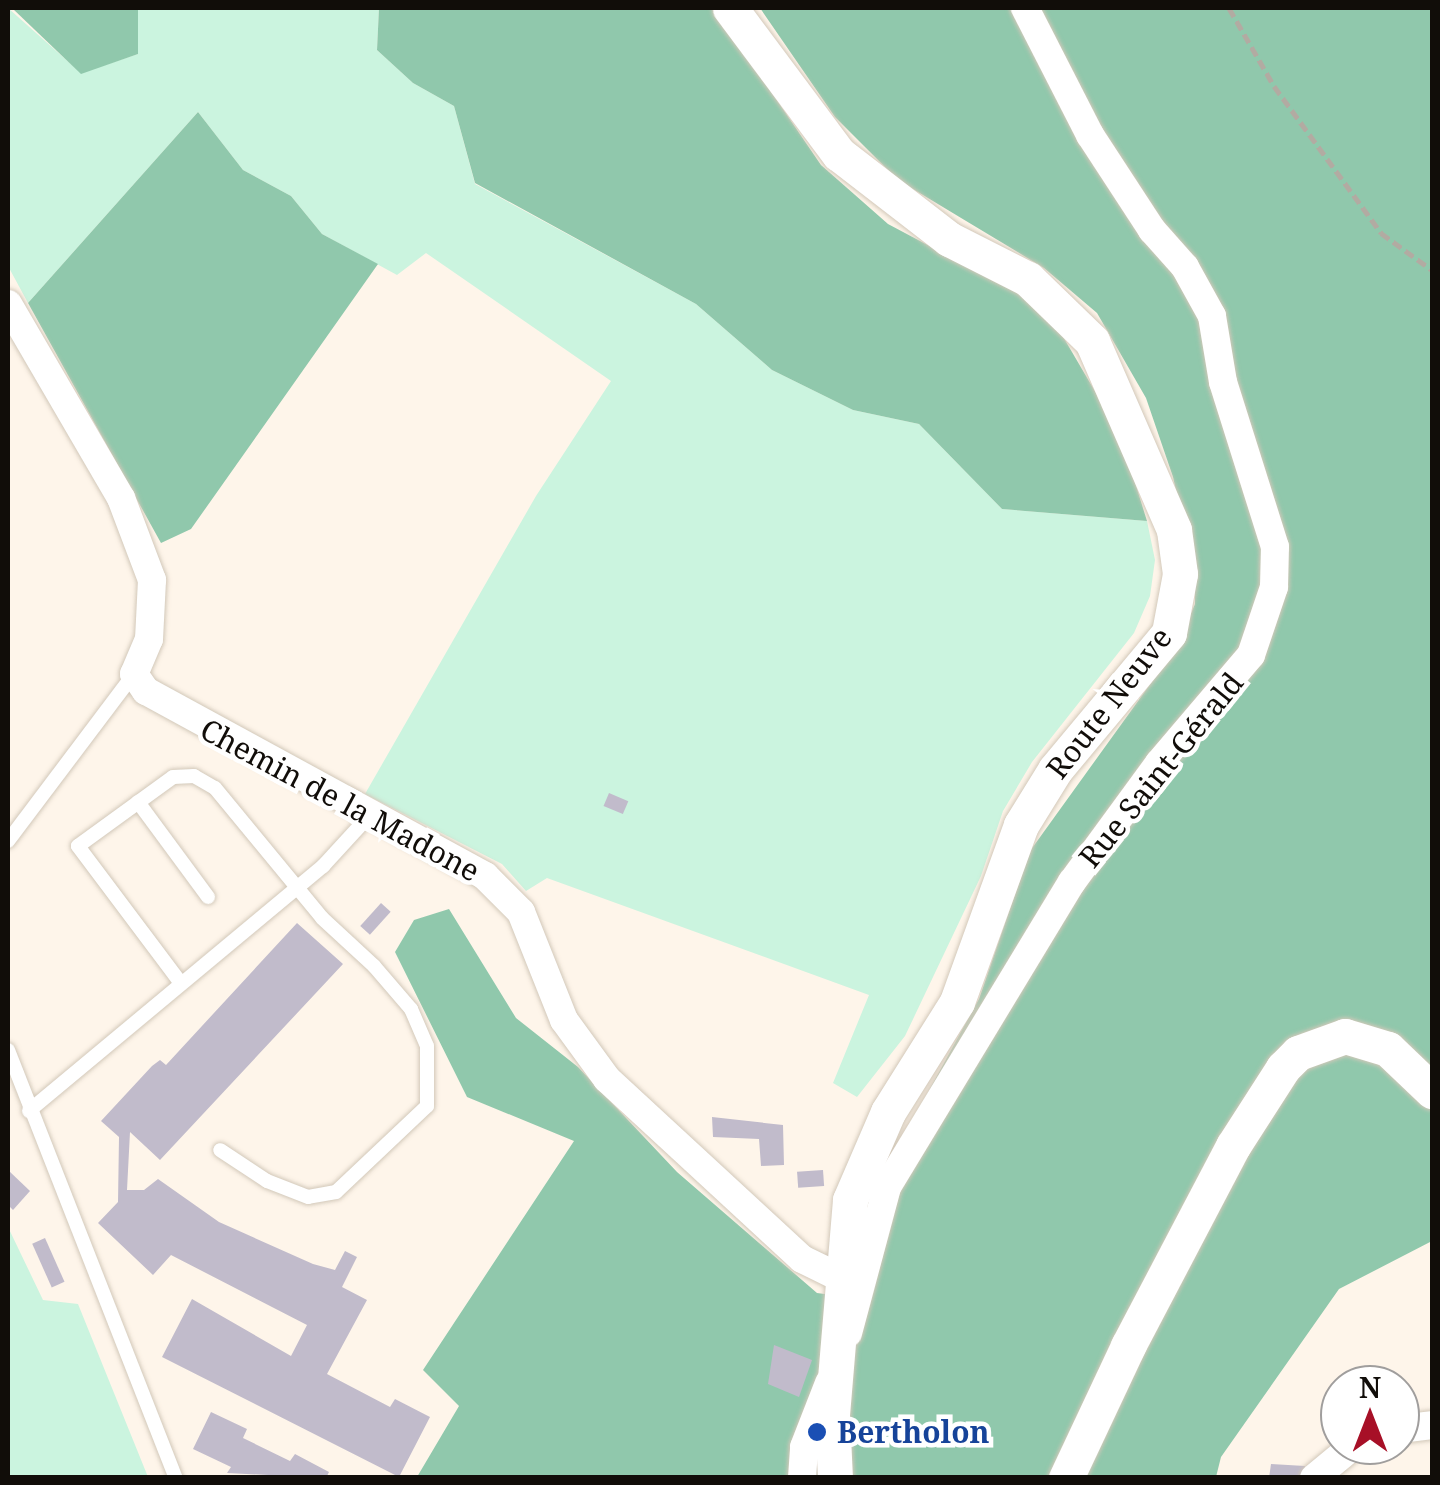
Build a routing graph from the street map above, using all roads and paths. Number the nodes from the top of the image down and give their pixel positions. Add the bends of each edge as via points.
1 (730, 8) edge
2 (1025, 8) edge
3 (1228, 8) edge
4 (1432, 270) edge
5 (8, 304) edge
6 (134, 674) junction
7 (138, 802) junction
8 (368, 818) junction
9 (8, 842) edge
10 (297, 887) junction
11 (208, 896) dead end
12 (180, 982) junction
13 (8, 1050) edge
14 (1432, 1091) edge
15 (29, 1112) junction
16 (220, 1150) dead end
17 (841, 1278) junction
18 (838, 1362) junction
19 (176, 1478) edge
20 (802, 1478) edge
21 (834, 1478) edge
22 (1066, 1478) edge

1 - 17 street, Route Neuve via 839,154 949,239 1028,280 1092,341 1174,530 1180,574 1169,633 1054,770 1020,825 957,1002 888,1112 860,1172
2 - 18 street, Rue Saint-Gérald via 1090,136 1185,267 1212,316 1223,382 1275,547 1274,587 1251,654 1225,693 1158,764 1072,882 887,1187
3 - 4 path via 1274,86 1381,233
5 - 6 street via 121,498 152,580 149,639
6 - 8 street, Chemin de la Madone via 182,715
6 - 9 lane
7 - 10 lane via 173,777 194,776 215,788
7 - 11 lane
7 - 12 lane via 78,846
8 - 10 lane
8 - 17 street, Chemin de la Madone via 485,876 505,893 530,931 564,1020 594,1065 802,1260
10 - 12 lane
10 - 16 lane via 410,1010 427,1046 426,1106 336,1192 308,1197
12 - 15 lane
13 - 15 lane
14 - 22 street via 1388,1049 1345,1036 1298,1053 1282,1068 1233,1146
15 - 19 lane
17 - 18 street, Route Neuve
18 - 20 street, Rue Saint-Gérald via 804,1448
18 - 21 street, Route Neuve

